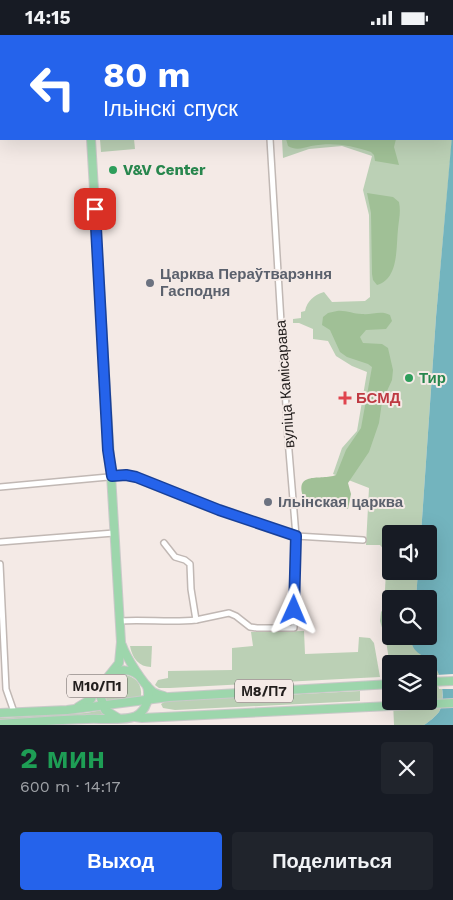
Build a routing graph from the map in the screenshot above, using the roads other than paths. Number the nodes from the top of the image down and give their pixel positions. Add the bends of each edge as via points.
1 (91, 140) edge
2 (270, 140) edge
3 (112, 476) junction
4 (0, 487) edge
5 (114, 533) junction
6 (296, 536) junction
7 (363, 540) dead end
8 (0, 542) edge
9 (164, 543) dead end
10 (0, 564) edge
11 (196, 620) junction
12 (120, 621) junction
13 (121, 642) junction
14 (120, 652) junction
15 (140, 676) junction
16 (108, 677) junction
17 (453, 681) edge
18 (437, 682) edge
19 (382, 684) edge
20 (147, 686) junction
21 (168, 697) junction
22 (148, 699) junction
23 (453, 703) edge
24 (103, 706) junction
25 (66, 710) junction
26 (14, 712) junction
27 (0, 713) edge
28 (135, 717) junction
29 (118, 718) junction
30 (0, 724) edge

1 - 3 main road
2 - 6 street, вуліца Камісарава
3 - 4 street
3 - 5 main road
3 - 6 street via 136,477
5 - 8 street
5 - 12 main road
6 - 7 street
6 - 11 street, вуліца Камісарава via 294,628 250,627 229,613
9 - 11 street via 175,557 190,564
10 - 26 street via 6,689
11 - 12 street via 175,623 144,619
12 - 13 main road
13 - 14 main road
13 - 15 main road
14 - 16 main road via 118,663
14 - 25 main road, М10/П1 via 101,678 91,699
15 - 16 main road via 127,670
15 - 20 main road
16 - 24 main road via 101,689
17 - 18 main road
19 - 21 main road, М8/П7
20 - 21 main road via 156,694
20 - 22 main road
21 - 22 main road, М10/П1
22 - 24 main road, М10/П1
22 - 28 main road
23 - 28 main road, М8/П7
24 - 25 main road, М10/П1
24 - 29 main road
25 - 26 main road, М10/П1
26 - 27 main road, М10/П1
28 - 29 main road, М8/П7
29 - 30 main road, М10/П1

